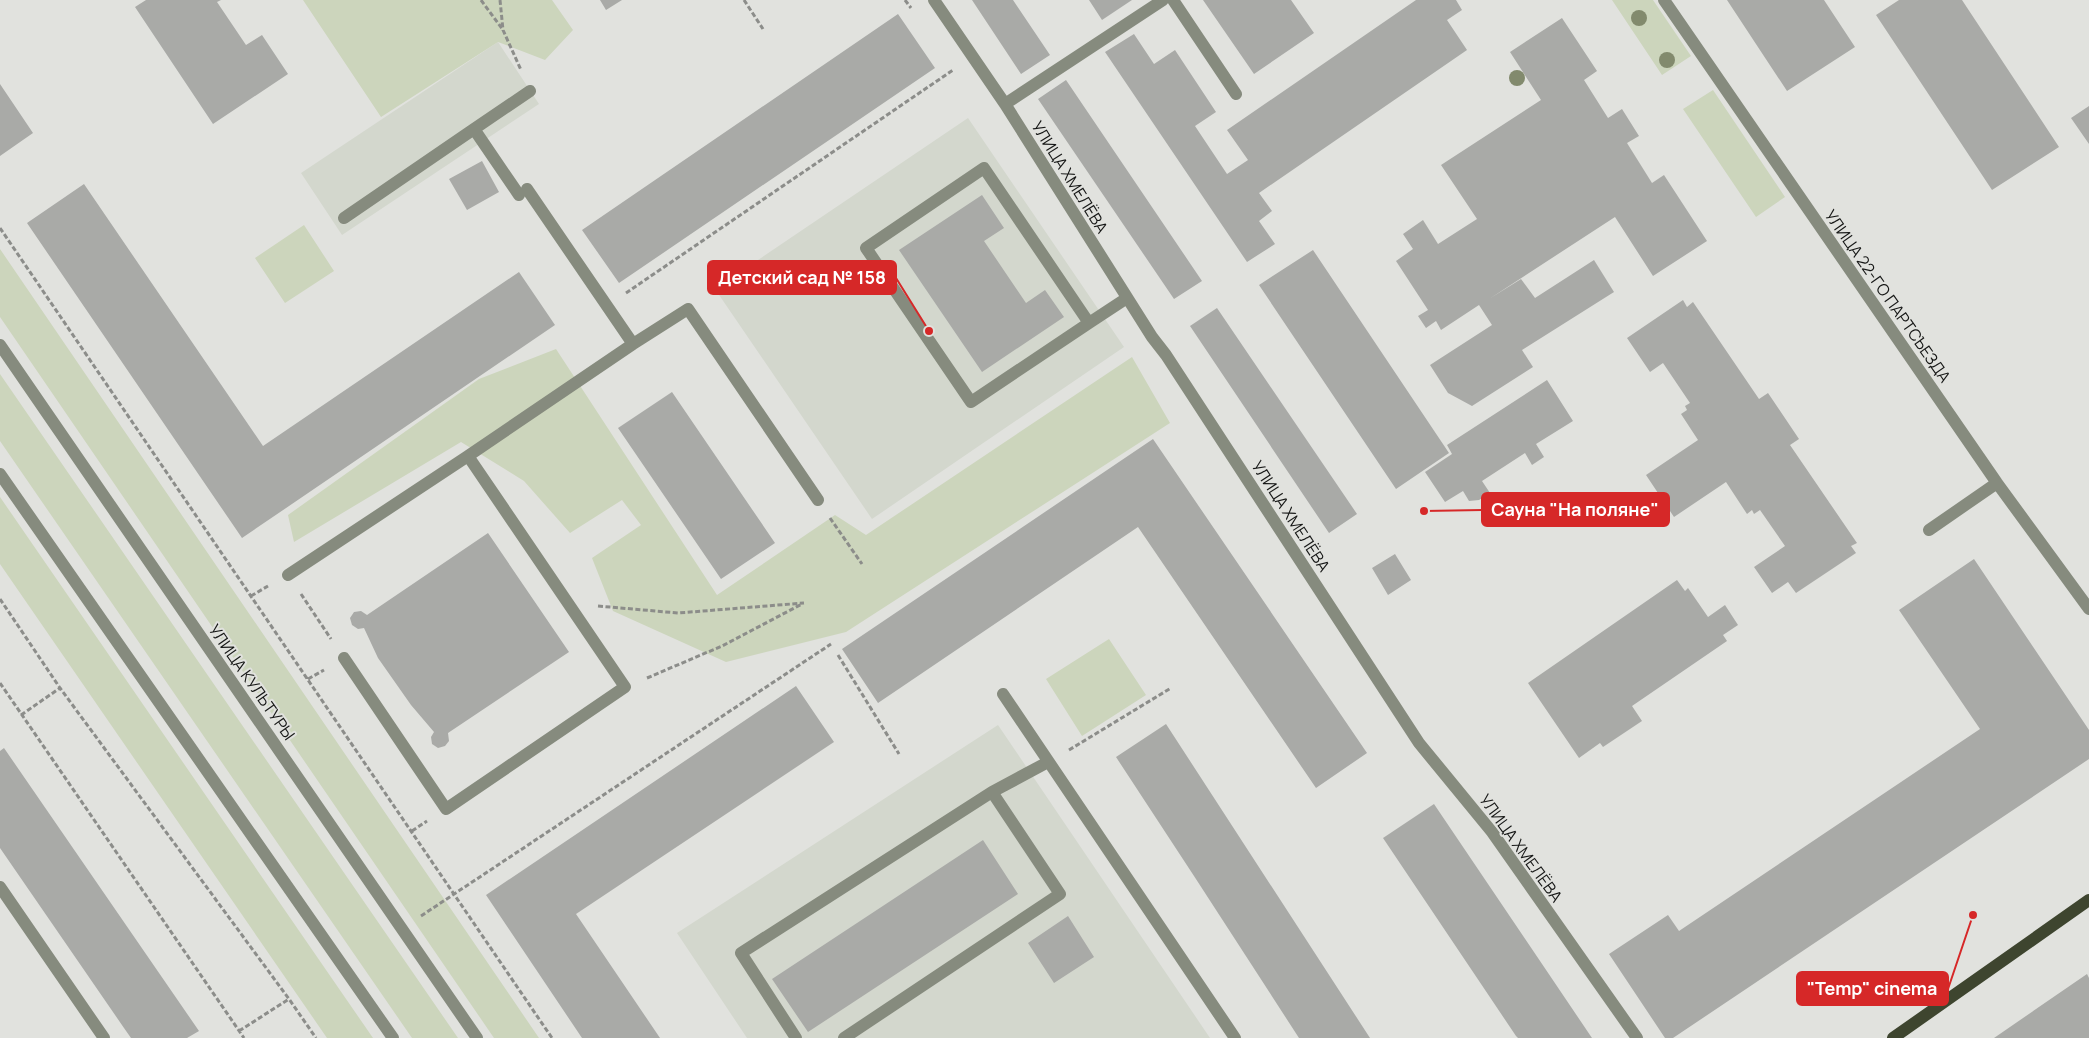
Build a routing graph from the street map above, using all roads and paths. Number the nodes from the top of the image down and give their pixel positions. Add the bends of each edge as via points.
1 (481, 0) edge
2 (500, 0) edge
3 (744, 0) edge
4 (934, 0) edge
5 (1163, 0) edge
6 (1173, 0) edge
7 (1664, 0) edge
8 (503, 30) junction
9 (763, 30) dead end
10 (953, 70) dead end
11 (530, 92) joint
12 (1236, 94) dead end
13 (1005, 104) junction
14 (474, 129) junction
15 (344, 218) dead end
16 (0, 228) edge
17 (1127, 298) junction
18 (607, 306) junction
19 (1089, 322) junction
20 (633, 344) junction
21 (0, 345) edge
22 (468, 456) junction
23 (0, 474) edge
24 (1997, 483) junction
25 (818, 500) joint
26 (1929, 530) dead end
27 (862, 564) dead end
28 (288, 575) dead end
29 (0, 599) edge
30 (568, 603) junction
31 (2089, 609) edge
32 (831, 644) dead end
33 (838, 655) dead end
34 (344, 658) dead end
35 (0, 683) edge
36 (625, 687) junction
37 (60, 688) junction
38 (1172, 688) dead end
39 (1003, 694) dead end
40 (21, 714) junction
41 (898, 754) dead end
42 (1048, 762) junction
43 (992, 792) junction
44 (0, 887) edge
45 (453, 894) junction
46 (2089, 900) edge
47 (402, 930) junction
48 (289, 999) junction
49 (239, 1031) junction
50 (104, 1038) edge
51 (244, 1038) edge
52 (316, 1038) edge
53 (392, 1038) edge
54 (477, 1038) edge
55 (552, 1038) edge
56 (796, 1038) edge
57 (844, 1038) edge
58 (1234, 1038) edge
59 (1636, 1038) edge
60 (1893, 1038) edge

1 - 8 path
2 - 8 path
3 - 9 path
4 - 13 street, УЛИЦА ХМЕЛЁВА
5 - 13 street
6 - 12 street
7 - 24 street, УЛИЦА 22-ГО ПАРТСЪЕЗДА
8 - 11 path
10 - 18 path
11 - 14 street
13 - 17 street, УЛИЦА ХМЕЛЁВА
14 - 15 street
14 - 18 street
16 - 45 path
17 - 19 street
17 - 59 street, УЛИЦА ХМЕЛЁВА via 1419,743 1492,832
18 - 20 street
19 - 19 street via 971,402 866,248 984,168
20 - 22 street
20 - 25 street via 688,308
21 - 47 street, УЛИЦА КУЛЬТУРЫ
22 - 28 street
22 - 30 street
23 - 53 street
24 - 26 street
24 - 31 street, УЛИЦА 22-ГО ПАРТСЪЕЗДА
25 - 27 path
29 - 37 path
30 - 36 street
30 - 36 path via 678,614 804,603 722,646
32 - 45 path
33 - 41 path
34 - 36 street via 446,809
35 - 40 path
37 - 40 path
37 - 48 path
38 - 42 path
39 - 42 street
40 - 49 path
42 - 43 street
42 - 58 street
43 - 56 street via 741,953
43 - 57 street via 1060,894
44 - 50 street
45 - 47 path
45 - 55 path
46 - 60 main road
47 - 54 street, УЛИЦА КУЛЬТУРЫ
48 - 49 path
48 - 52 path
49 - 51 path

